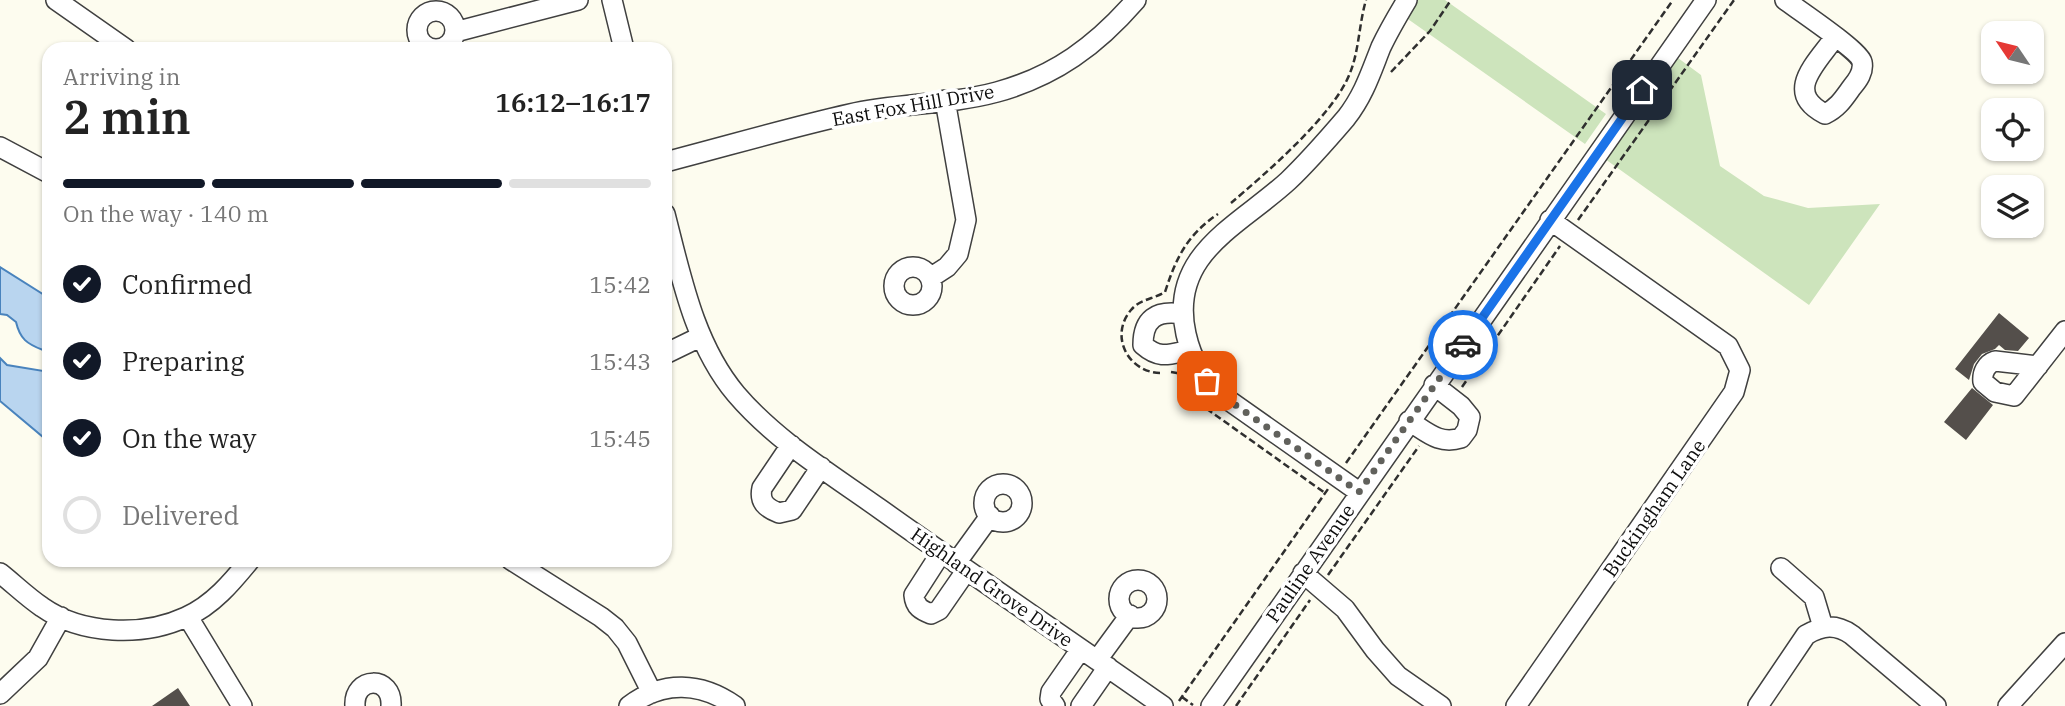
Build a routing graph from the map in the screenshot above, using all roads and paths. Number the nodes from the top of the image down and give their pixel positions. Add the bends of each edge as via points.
1 (56, 0) edge
2 (578, 0) edge
3 (612, 0) edge
4 (1136, 0) edge
5 (1366, 0) edge
6 (1408, 0) edge
7 (1451, 0) edge
8 (1673, 0) edge
9 (1706, 0) edge
10 (1734, 0) edge
11 (1784, 0) edge
12 (455, 32) dead end
13 (1835, 37) dead end
14 (116, 42) edge
15 (622, 42) edge
16 (1418, 45) dead end
17 (945, 100) junction
18 (0, 147) edge
19 (672, 160) edge
20 (42, 169) edge
21 (1251, 186) dead end
22 (1550, 220) junction
23 (1569, 234) junction
24 (672, 241) edge
25 (930, 278) dead end
26 (1182, 314) junction
27 (2065, 331) edge
28 (700, 337) junction
29 (1190, 350) junction
30 (672, 351) edge
31 (2038, 366) dead end
32 (1434, 385) junction
33 (1452, 399) junction
34 (1409, 421) junction
35 (1428, 433) junction
36 (790, 445) junction
37 (1340, 465) junction
38 (821, 467) junction
39 (1359, 492) junction
40 (990, 516) dead end
41 (955, 562) junction
42 (244, 567) edge
43 (522, 567) edge
44 (1781, 568) dead end
45 (0, 573) edge
46 (1303, 573) junction
47 (1320, 587) junction
48 (1130, 615) dead end
49 (61, 617) junction
50 (188, 617) junction
51 (1823, 627) junction
52 (2065, 643) edge
53 (1095, 658) junction
54 (652, 693) junction
55 (0, 694) edge
56 (1182, 697) junction
57 (242, 706) edge
58 (355, 706) edge
59 (391, 706) edge
60 (629, 706) edge
61 (735, 706) edge
62 (1055, 706) edge
63 (1081, 706) edge
64 (1163, 706) edge
65 (1175, 706) edge
66 (1194, 706) edge
67 (1211, 706) edge
68 (1236, 706) edge
69 (1441, 706) edge
70 (1516, 706) edge
71 (1758, 706) edge
72 (1936, 706) edge
73 (2008, 706) edge

1 - 14 street
2 - 12 street
3 - 15 street
4 - 17 street, East Fox Hill Drive via 1092,45 1062,65 995,92
5 - 21 path via 1345,85
6 - 26 street via 1391,26 1363,94 1289,180 1211,244 1191,274
7 - 16 path
8 - 37 path
9 - 22 street, Pauline Avenue
10 - 23 path
11 - 13 street
17 - 19 street, East Fox Hill Drive via 850,114
17 - 25 street via 967,220 958,254
18 - 20 street
22 - 23 street, Buckingham Lane
22 - 32 street, Pauline Avenue
23 - 33 path
23 - 70 street, Buckingham Lane via 1728,346 1740,370 1734,392
24 - 28 street, Highland Grove Drive
26 - 29 street
26 - 29 street via 1154,316 1143,329 1143,345 1163,355
27 - 31 street
28 - 30 street
28 - 36 street, Highland Grove Drive via 735,393
29 - 37 street via 1207,381 1224,397
32 - 33 street
32 - 34 street, Pauline Avenue
33 - 35 street via 1470,417 1461,438 1437,439
34 - 35 street
34 - 39 street, Pauline Avenue
35 - 47 path
36 - 38 street, Highland Grove Drive
36 - 38 street via 762,488 764,504 779,513 792,510
37 - 39 street
37 - 56 path
38 - 41 street, Highland Grove Drive
39 - 46 street, Pauline Avenue
40 - 41 street
41 - 53 street, Highland Grove Drive
42 - 50 street via 230,585
43 - 54 street via 615,628
44 - 51 street via 1814,597
45 - 49 street
46 - 47 street
46 - 67 street, Pauline Avenue
47 - 68 path
47 - 69 street via 1345,609 1398,676
48 - 53 street
49 - 50 street via 113,630 162,626
49 - 55 street via 38,658
50 - 57 street
51 - 71 street via 1806,635
51 - 72 street via 1842,628
52 - 73 street
53 - 62 street via 1051,692
53 - 63 street
53 - 64 street, Highland Grove Drive
54 - 60 street
54 - 61 street via 675,685 693,686
56 - 65 path
56 - 66 path
58 - 59 street via 357,692 373,683 389,692

